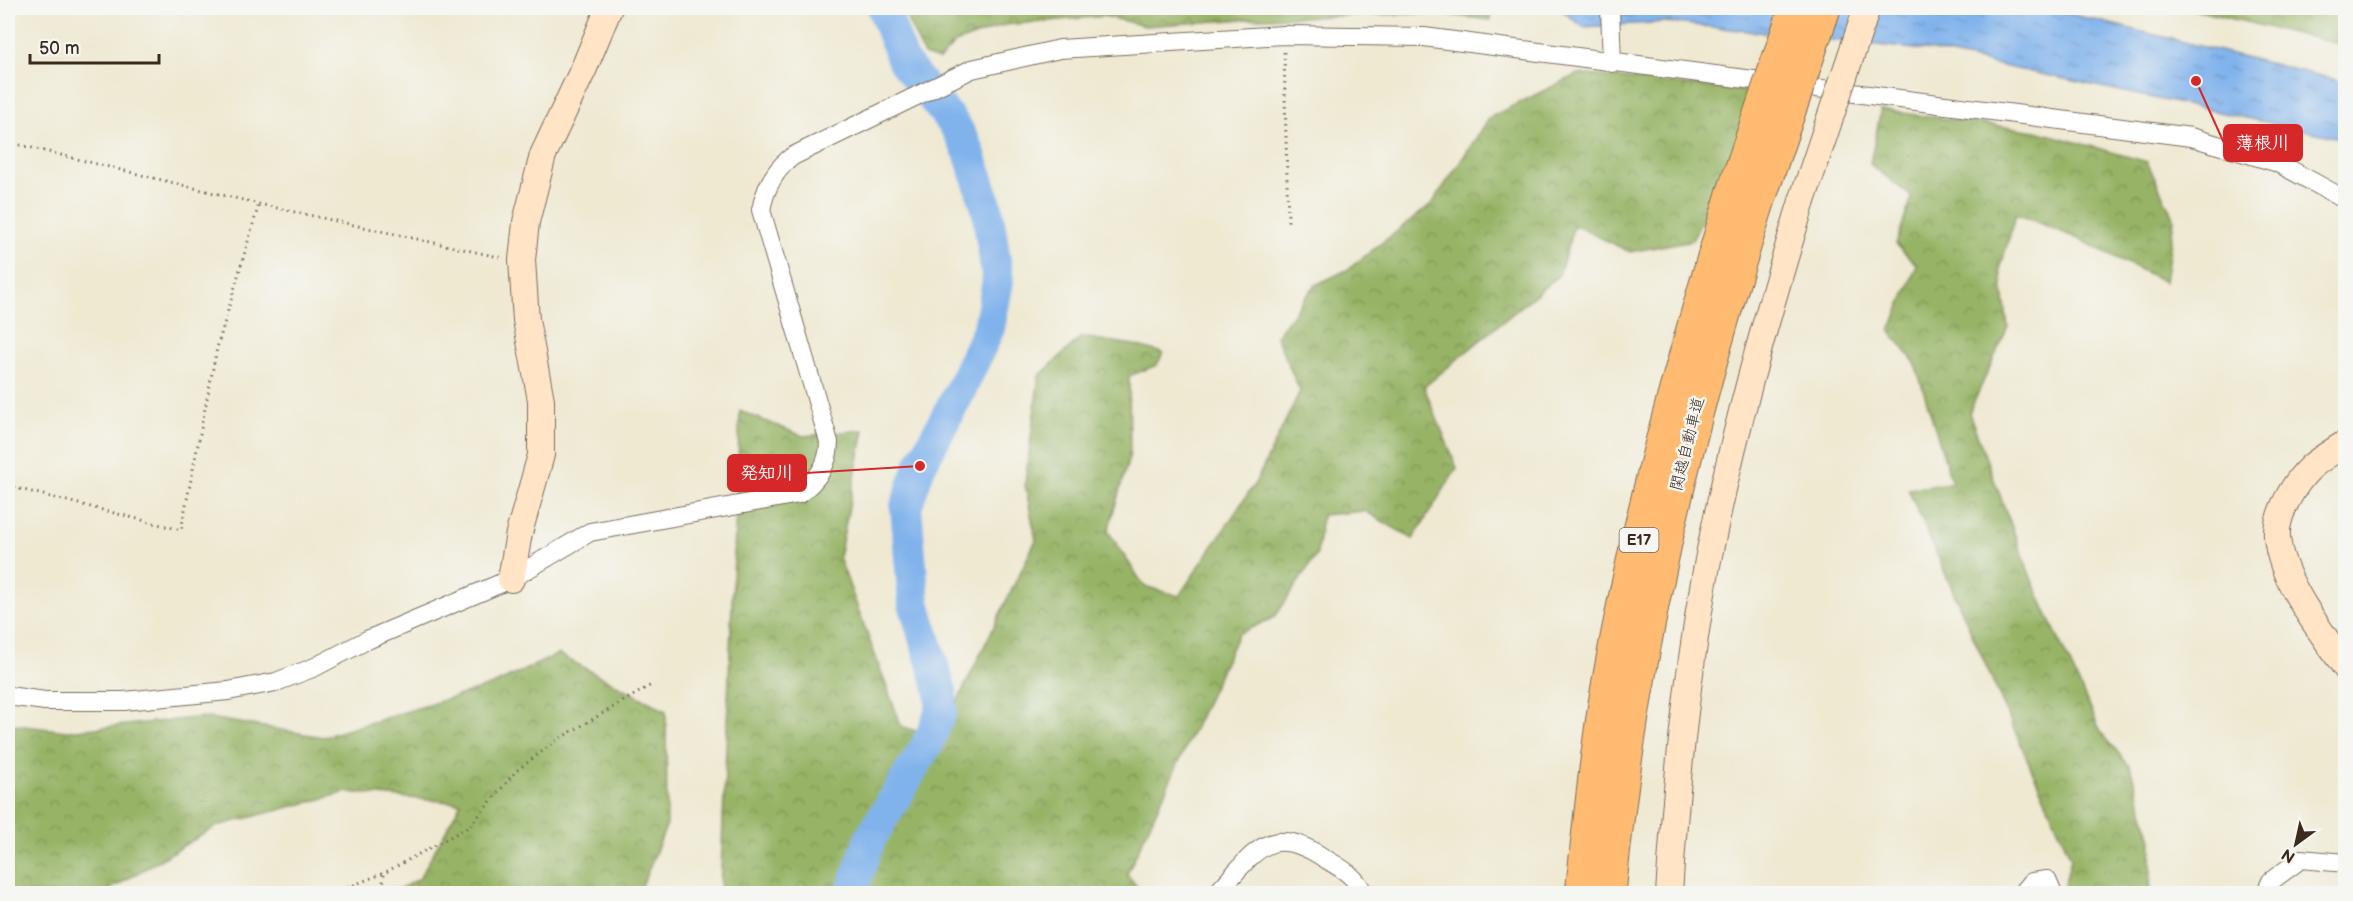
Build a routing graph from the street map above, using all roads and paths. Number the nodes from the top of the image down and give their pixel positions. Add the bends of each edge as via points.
1 (609, 8) edge
2 (1610, 8) edge
3 (1796, 8) edge
4 (1824, 8) edge
5 (1867, 8) edge
6 (1284, 35) junction
7 (1612, 63) junction
8 (8, 142) edge
9 (1746, 197) junction
10 (2346, 200) edge
11 (259, 204) junction
12 (1288, 222) dead end
13 (522, 260) junction
14 (2346, 443) edge
15 (8, 486) edge
16 (511, 579) junction
17 (2346, 668) edge
18 (654, 684) dead end
19 (8, 696) edge
20 (2346, 863) edge
21 (384, 873) junction
22 (332, 894) edge
23 (382, 894) edge
24 (1215, 894) edge
25 (1364, 894) edge
26 (1582, 894) edge
27 (1609, 894) edge
28 (1669, 894) edge
29 (2022, 894) edge
30 (2053, 894) edge
31 (2265, 894) edge

1 - 13 street via 543,154 526,222
2 - 7 street
3 - 9 highway, 関越自動車道 / E17, bridge
4 - 9 highway, 関越自動車道 / E17, bridge
5 - 28 street, bridge via 1764,324 1735,439 1708,561 1676,777
6 - 7 street via 1424,38
6 - 12 path
6 - 16 street via 1060,49 972,69 793,156 777,172 760,210 829,442 829,458 812,485 799,494 590,532
7 - 10 street via 2191,137 2278,163
8 - 11 path
9 - 26 highway, 関越自動車道 / E17 via 1674,394 1626,598 1605,705
9 - 27 highway, 関越自動車道 / E17 via 1652,596 1630,716
11 - 13 path
11 - 15 path via 217,348 181,530
13 - 16 street via 526,320 541,400 541,455 519,533
14 - 17 street via 2311,467 2282,513 2277,535 2282,560 2301,600
16 - 19 street via 276,682 124,701 45,701
18 - 21 path via 557,740 516,771 470,826
20 - 31 street via 2301,859 2271,881
21 - 22 path
21 - 23 path
24 - 25 street via 1272,841 1292,840 1357,879
29 - 30 street via 2032,882 2047,880

